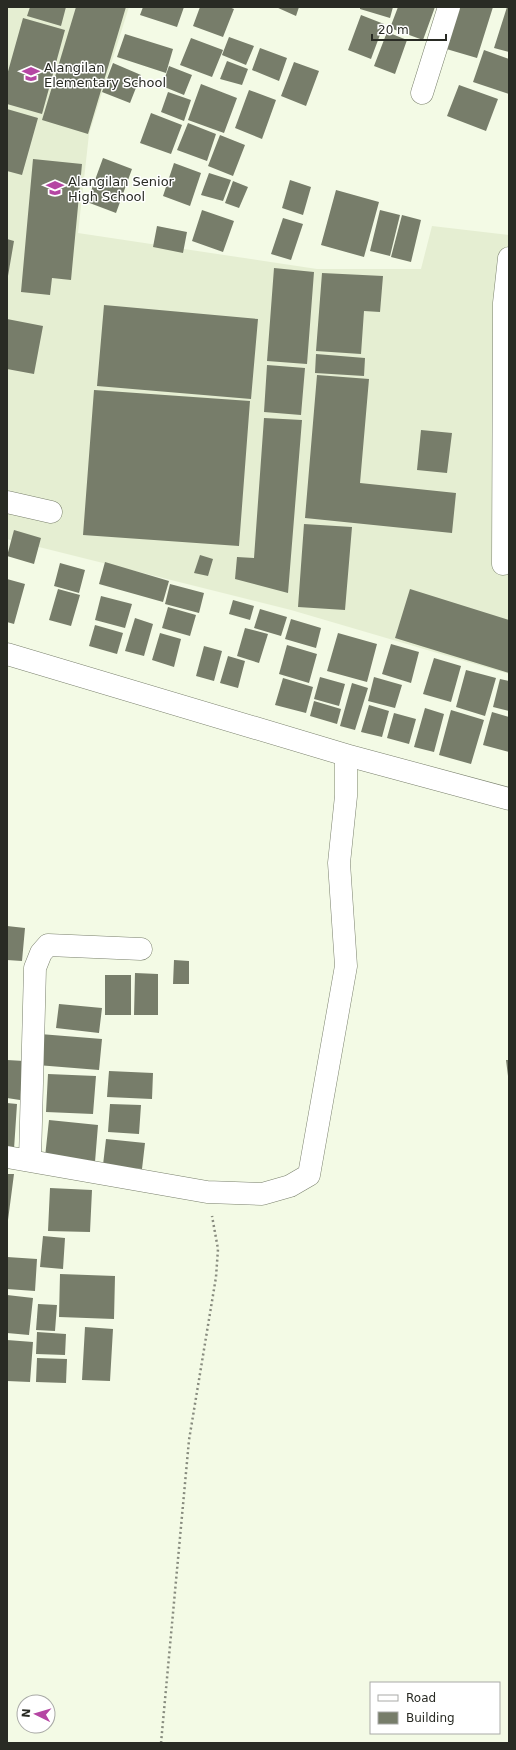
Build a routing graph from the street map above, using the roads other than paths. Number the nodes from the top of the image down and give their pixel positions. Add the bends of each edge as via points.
1 (449, 7) edge
2 (422, 93) dead end
3 (509, 258) edge
4 (7, 502) edge
5 (52, 512) dead end
6 (503, 564) dead end
7 (7, 654) edge
8 (346, 755) junction
9 (509, 799) edge
10 (141, 949) dead end
11 (7, 1157) edge
12 (30, 1160) junction

1 - 2 street
3 - 6 street via 504,303
4 - 5 street
7 - 8 street
8 - 9 street
8 - 12 street via 346,796 339,862 346,966 309,1175 290,1186 262,1194 207,1192
10 - 12 street via 48,945 41,953 35,968
11 - 12 street

